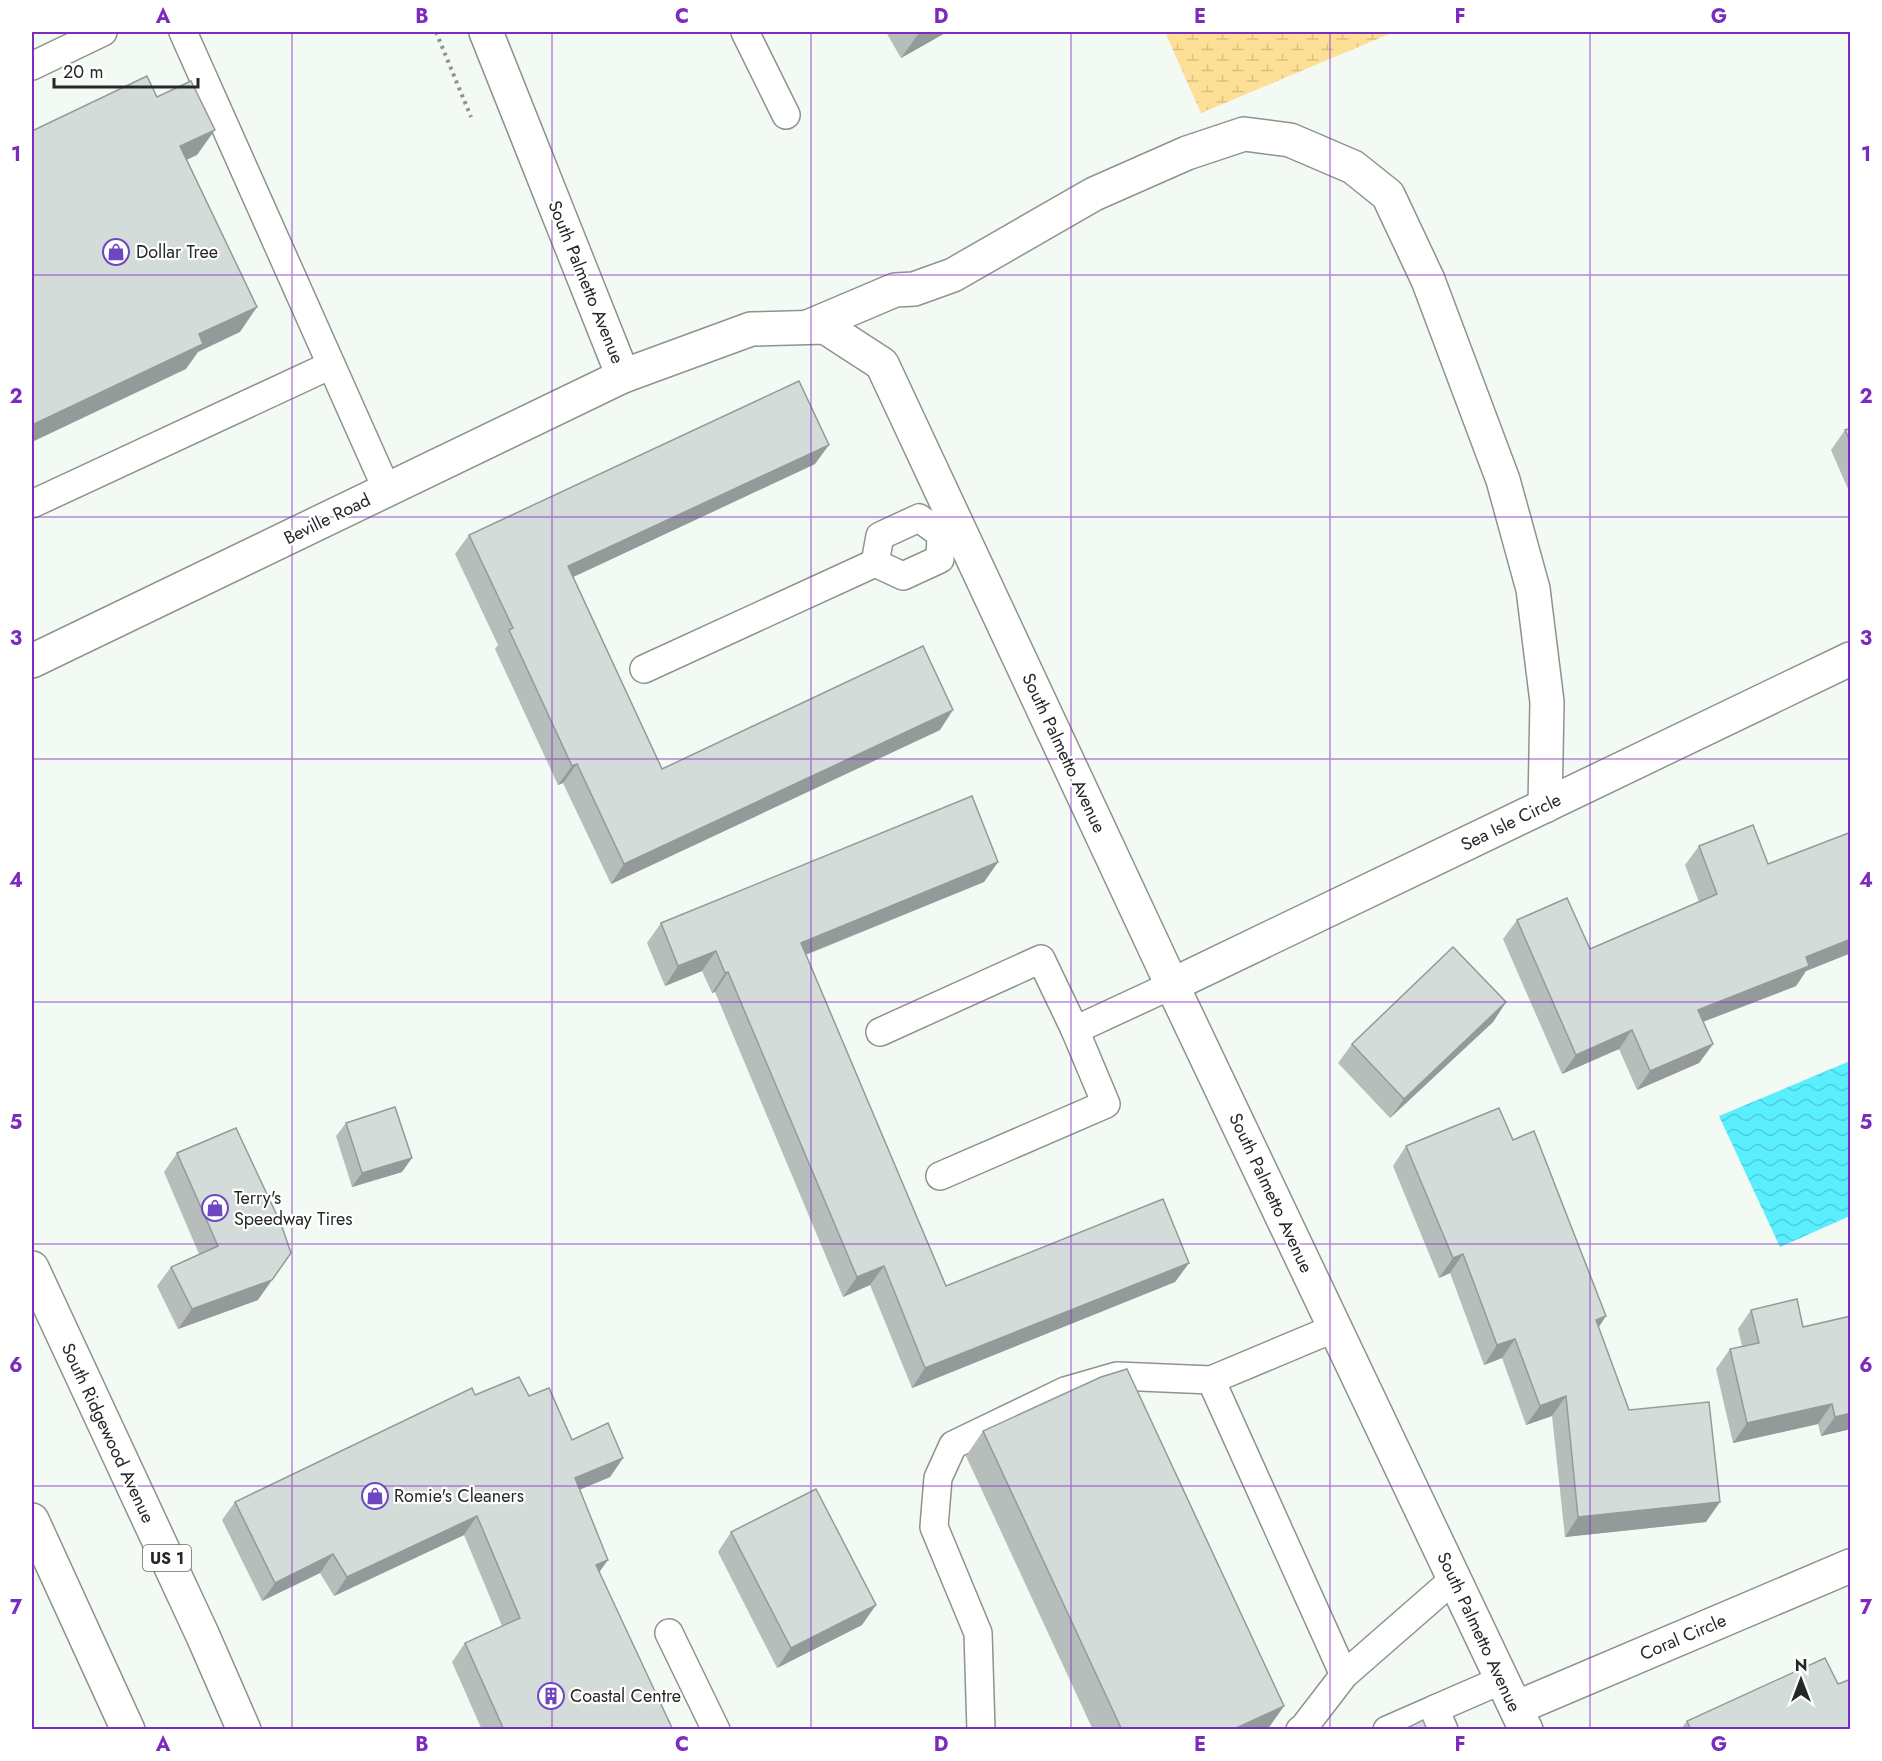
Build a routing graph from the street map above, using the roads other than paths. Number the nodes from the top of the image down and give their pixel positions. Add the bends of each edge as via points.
1 (103, 32) edge
2 (183, 32) edge
3 (486, 32) edge
4 (745, 32) edge
5 (32, 66) edge
6 (786, 115) dead end
7 (810, 326) junction
8 (332, 365) junction
9 (623, 376) junction
10 (387, 490) junction
11 (32, 504) edge
12 (950, 530) junction
13 (875, 563) junction
14 (1851, 659) edge
15 (32, 661) edge
16 (644, 669) dead end
17 (1545, 806) junction
18 (1172, 985) junction
19 (1075, 1030) junction
20 (880, 1032) dead end
21 (940, 1176) dead end
22 (32, 1268) edge
23 (1335, 1328) junction
24 (1210, 1380) junction
25 (32, 1521) edge
26 (1851, 1566) edge
27 (1454, 1579) junction
28 (669, 1633) dead end
29 (1344, 1675) junction
30 (1515, 1706) edge
31 (1439, 1719) edge
32 (128, 1730) edge
33 (244, 1730) edge
34 (716, 1730) edge
35 (981, 1730) edge
36 (1300, 1730) edge
37 (1387, 1730) edge

1 - 5 lane
2 - 8 lane
3 - 9 street, South Palmetto Avenue
4 - 6 lane
7 - 9 street, South Palmetto Avenue via 752,329
7 - 12 street, South Palmetto Avenue via 825,327 882,364
7 - 17 street via 895,290 914,289 953,275 1094,195 1187,153 1244,134 1290,140 1353,166 1388,195 1428,280 1503,480 1533,589 1546,702
8 - 10 lane
8 - 11 lane
9 - 10 street, Beville Road
10 - 15 street, Beville Road
12 - 13 lane via 940,559 903,576
12 - 13 lane via 919,518 879,536
12 - 18 street, South Palmetto Avenue
13 - 16 lane
14 - 17 street, Sea Isle Circle
17 - 18 street, Sea Isle Circle
18 - 19 lane
18 - 23 street, South Palmetto Avenue
19 - 20 lane via 1041,958
19 - 21 lane via 1106,1104
22 - 33 street, South Ridgewood Avenue / US 1
23 - 24 lane
23 - 27 street, South Palmetto Avenue
24 - 29 lane
24 - 35 lane via 1118,1376 1065,1391 953,1445 938,1478 934,1527 978,1633
25 - 32 street
26 - 30 street, Coral Circle
27 - 29 lane
27 - 30 street, South Palmetto Avenue
28 - 34 lane
29 - 36 lane
30 - 31 lane
31 - 37 lane

